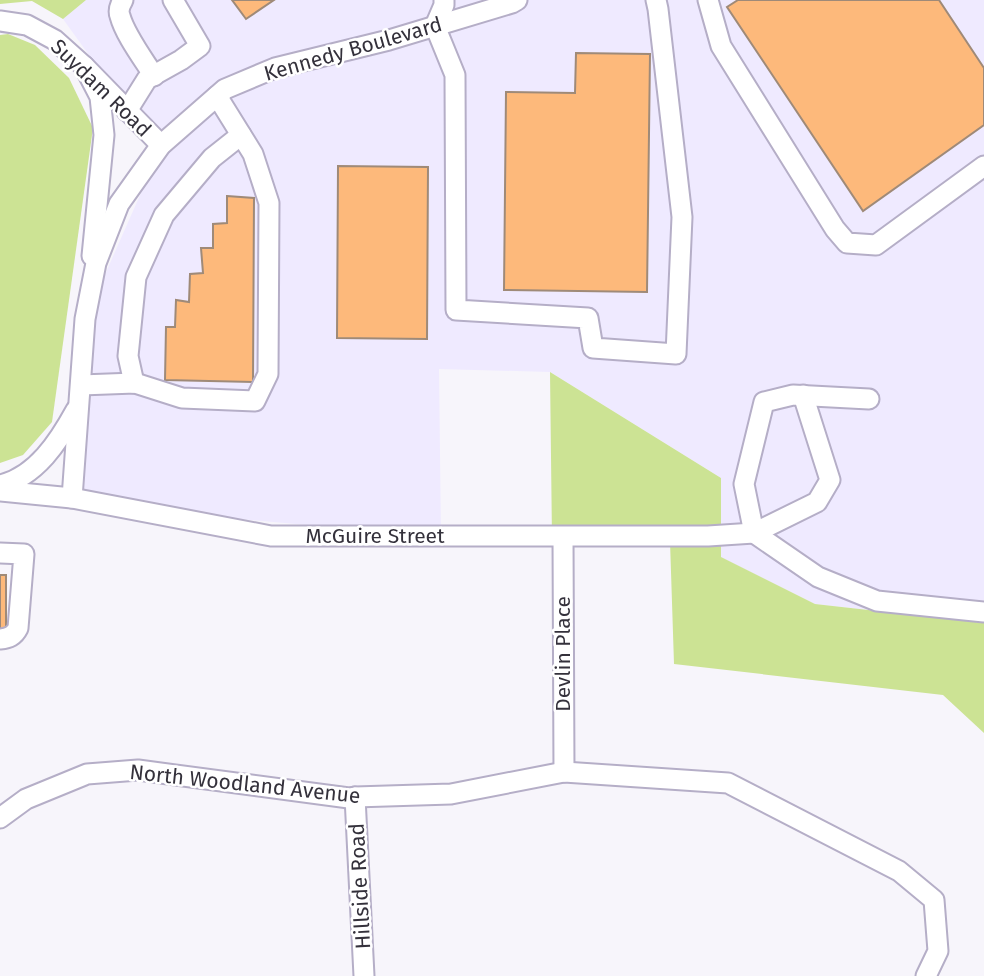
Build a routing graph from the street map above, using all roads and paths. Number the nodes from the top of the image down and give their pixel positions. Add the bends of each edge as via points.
1 (123, 0) edge
2 (173, 0) edge
3 (444, 0) edge
4 (517, 0) edge
5 (656, 0) edge
6 (708, 0) edge
7 (0, 21) edge
8 (435, 26) junction
9 (84, 66) junction
10 (154, 76) junction
11 (217, 96) junction
12 (127, 111) junction
13 (241, 135) junction
14 (161, 145) junction
15 (984, 166) edge
16 (85, 319) junction
17 (134, 383) junction
18 (80, 394) junction
19 (803, 395) junction
20 (869, 399) dead end
21 (0, 485) edge
22 (0, 491) edge
23 (72, 498) junction
24 (754, 533) junction
25 (563, 537) junction
26 (0, 554) edge
27 (984, 612) edge
28 (0, 639) edge
29 (564, 772) junction
30 (355, 797) junction
31 (0, 818) edge
32 (364, 976) edge
33 (926, 976) edge

1 - 10 street via 119,15
2 - 10 street via 200,46
3 - 8 street
4 - 8 street, Kennedy Boulevard
5 - 8 street via 682,216 676,354 593,348 588,318 456,310 455,75
6 - 15 street via 721,46 847,243 876,245
7 - 9 street, Suydam Road via 27,25 55,40
8 - 11 street, Kennedy Boulevard via 275,68
9 - 12 street, Suydam Road
9 - 16 street via 100,97 104,135
10 - 12 street via 147,79
11 - 13 street
11 - 14 street, Kennedy Boulevard
12 - 14 street, Suydam Road
13 - 17 street via 212,158 164,215 136,277 128,356
13 - 17 street via 253,154 268,203 268,374 254,401 182,398
14 - 16 street, Kennedy Boulevard via 119,204 96,263
16 - 18 street, Kennedy Boulevard
17 - 18 street
18 - 21 street via 62,436 34,468
18 - 23 street, Kennedy Boulevard
19 - 20 street
19 - 24 street via 764,402 744,484
19 - 24 street via 830,480 817,502
22 - 23 street, McGuire Street
23 - 25 street, McGuire Street via 271,536
24 - 25 street, McGuire Street
24 - 27 street via 818,577 877,601
25 - 29 street, Devlin Place
26 - 28 street via 24,554 19,628
29 - 30 street, North Woodland Avenue via 451,794
29 - 33 street, North Woodland Avenue via 728,783 899,871 934,900 939,951
30 - 31 street, North Woodland Avenue via 138,770 87,774 26,799
30 - 32 street, Hillside Road

